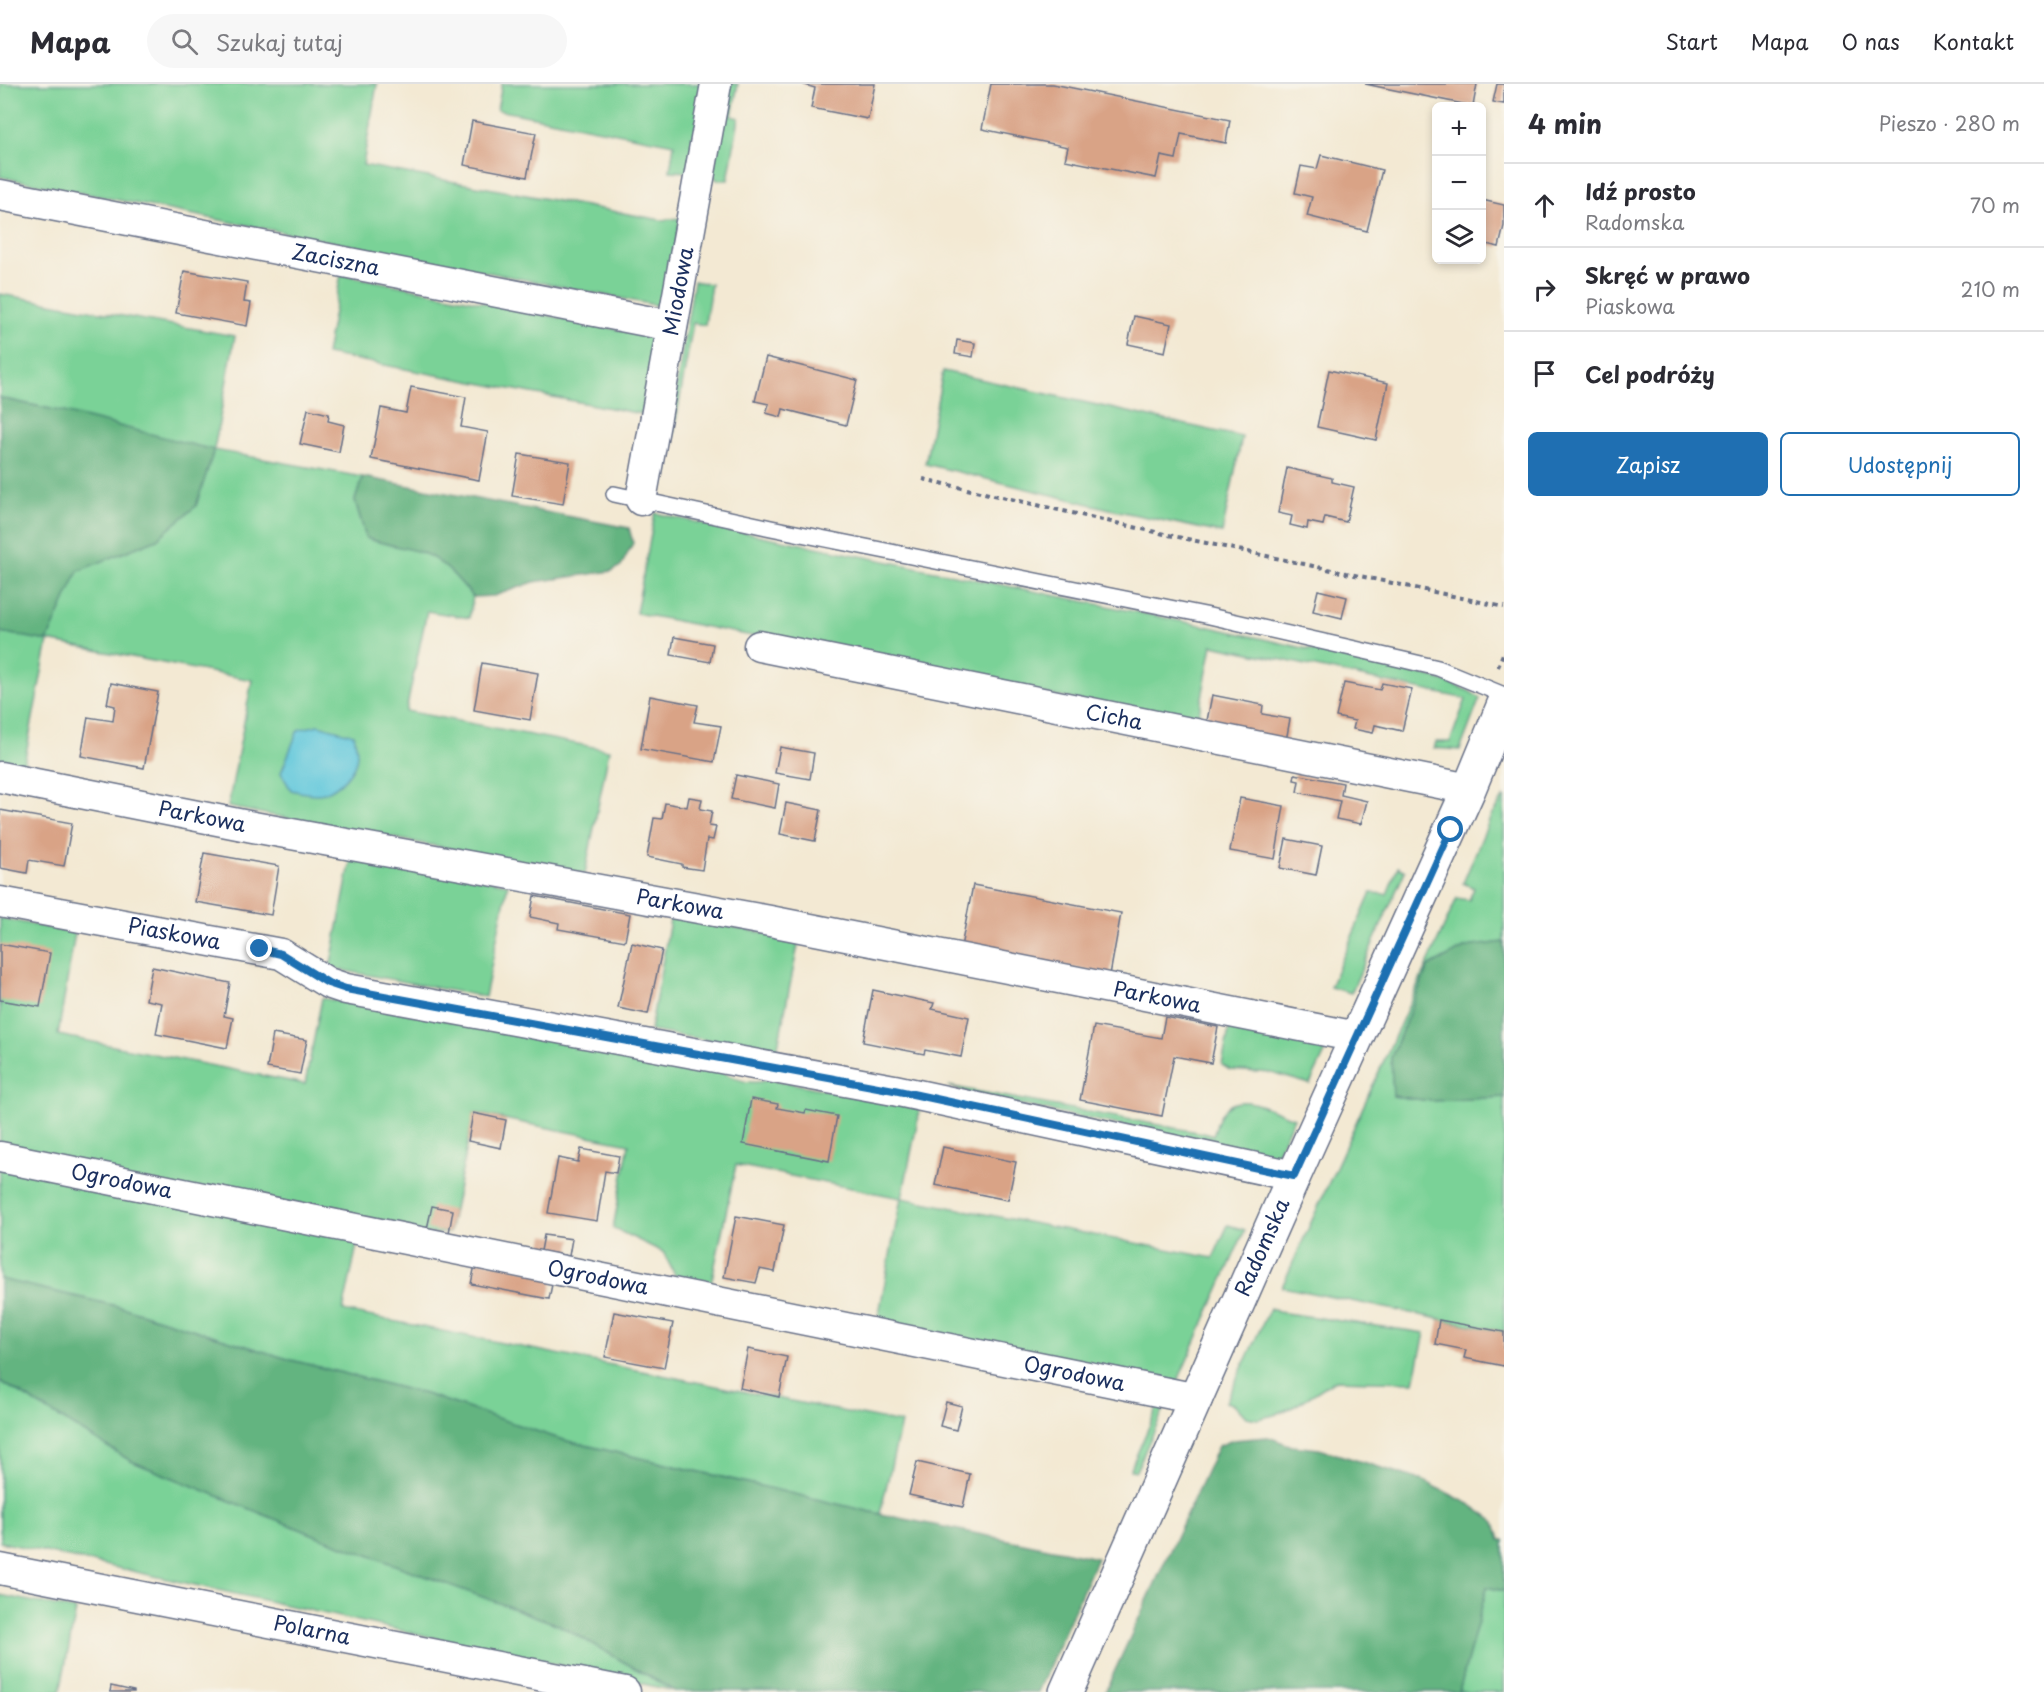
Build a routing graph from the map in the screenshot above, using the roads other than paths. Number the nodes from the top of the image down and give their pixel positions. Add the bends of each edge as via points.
1 (716, 84) edge
2 (0, 195) edge
3 (672, 326) junction
4 (628, 497) joint
5 (759, 646) dead end
6 (1504, 695) edge
7 (1504, 704) edge
8 (1494, 755) edge
9 (0, 777) edge
10 (1469, 789) junction
11 (0, 902) edge
12 (1357, 1037) junction
13 (0, 1157) edge
14 (1294, 1176) junction
15 (1197, 1398) junction
16 (0, 1569) edge
17 (625, 1692) edge
18 (1066, 1692) edge

1 - 3 street, Miodowa
2 - 3 street, Zaciszna
3 - 4 street, Miodowa
4 - 6 lane via 1393,657 1438,668
5 - 10 street, Cicha
7 - 8 street, Radomska
8 - 10 street, Radomska
9 - 12 street, Parkowa via 770,921
10 - 12 street, Radomska
11 - 14 street, Piaskowa via 281,954 328,983 346,989 894,1090
12 - 14 street, Radomska
13 - 15 street, Ogrodowa
14 - 15 street, Radomska
15 - 18 street, Radomska
16 - 17 street, Polarna

